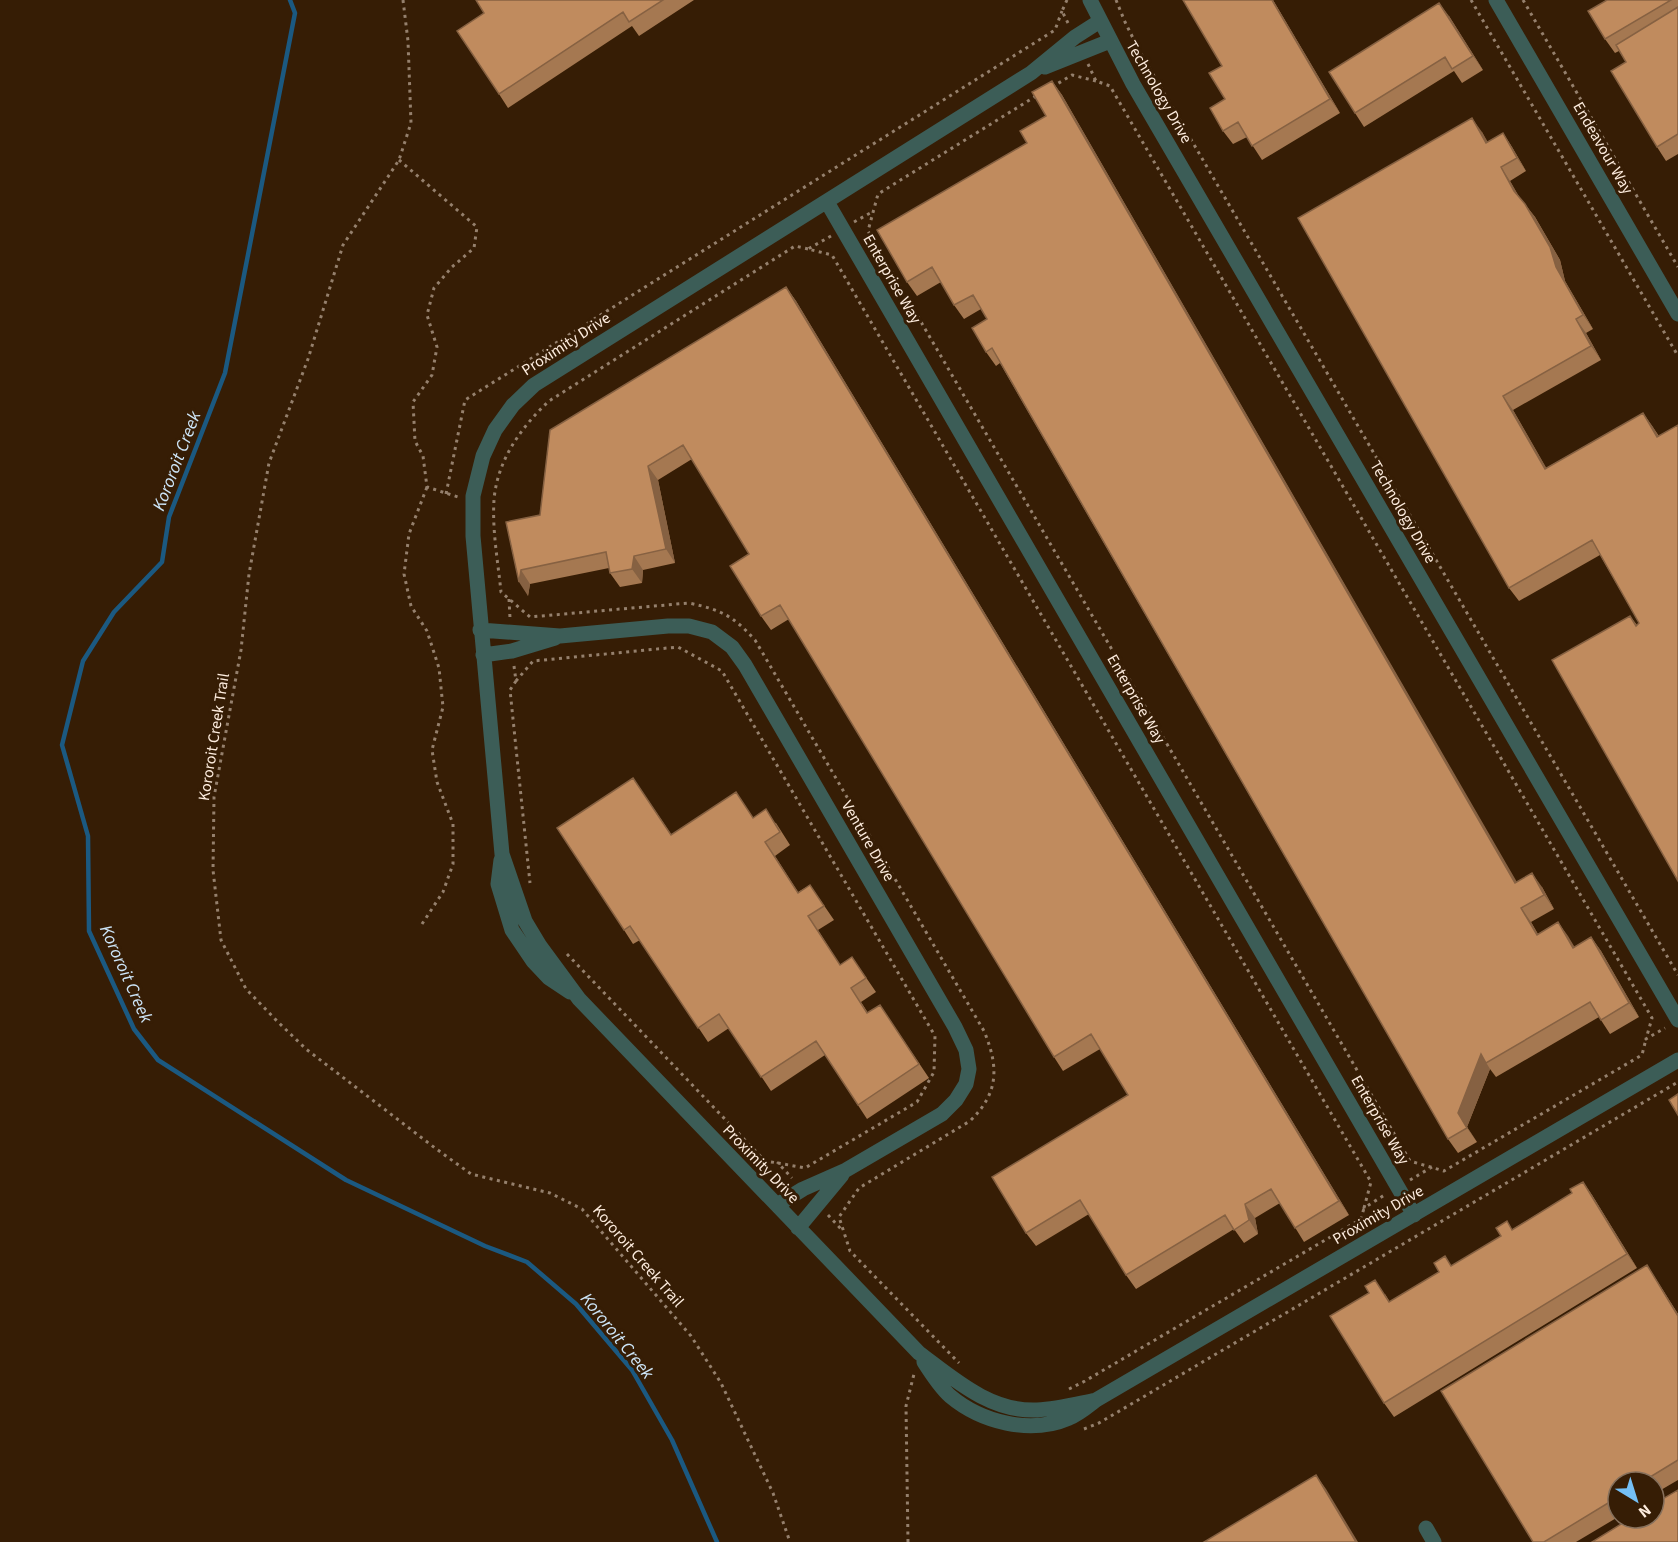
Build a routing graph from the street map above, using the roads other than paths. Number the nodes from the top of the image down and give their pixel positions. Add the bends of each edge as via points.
1 (1496, 0) edge
2 (1096, 8) edge
3 (1110, 41) junction
4 (1031, 72) junction
5 (827, 202) junction
6 (1678, 314) edge
7 (480, 630) junction
8 (560, 636) junction
9 (483, 655) junction
10 (1674, 1022) edge
11 (1678, 1060) edge
12 (846, 1170) junction
13 (777, 1206) junction
14 (1414, 1215) junction
15 (798, 1228) junction
16 (1426, 1528) dead end
17 (1434, 1542) edge

1 - 6 street, Endeavour Way
2 - 3 street, Technology Drive
2 - 4 street, Proximity Drive via 1075,37
3 - 4 street, Proximity Drive
3 - 10 street, Technology Drive
4 - 5 street, Proximity Drive
5 - 7 street, Proximity Drive via 534,385 513,405 483,456 473,496
5 - 14 street, Enterprise Way
7 - 8 street, Venture Drive
7 - 9 street, Proximity Drive
8 - 9 street, Venture Drive via 512,651
8 - 12 street, Venture Drive via 689,626 712,632 732,647 955,1027 966,1050 969,1069 966,1084 956,1100 942,1114
9 - 13 street, Proximity Drive via 502,854 525,921 579,999
11 - 14 street, Proximity Drive
12 - 13 street, Venture Drive via 803,1189
12 - 15 street, Venture Drive
13 - 15 street, Proximity Drive
14 - 15 street, Proximity Drive via 1096,1400 1036,1410 1004,1406 976,1394 919,1353
16 - 17 street

